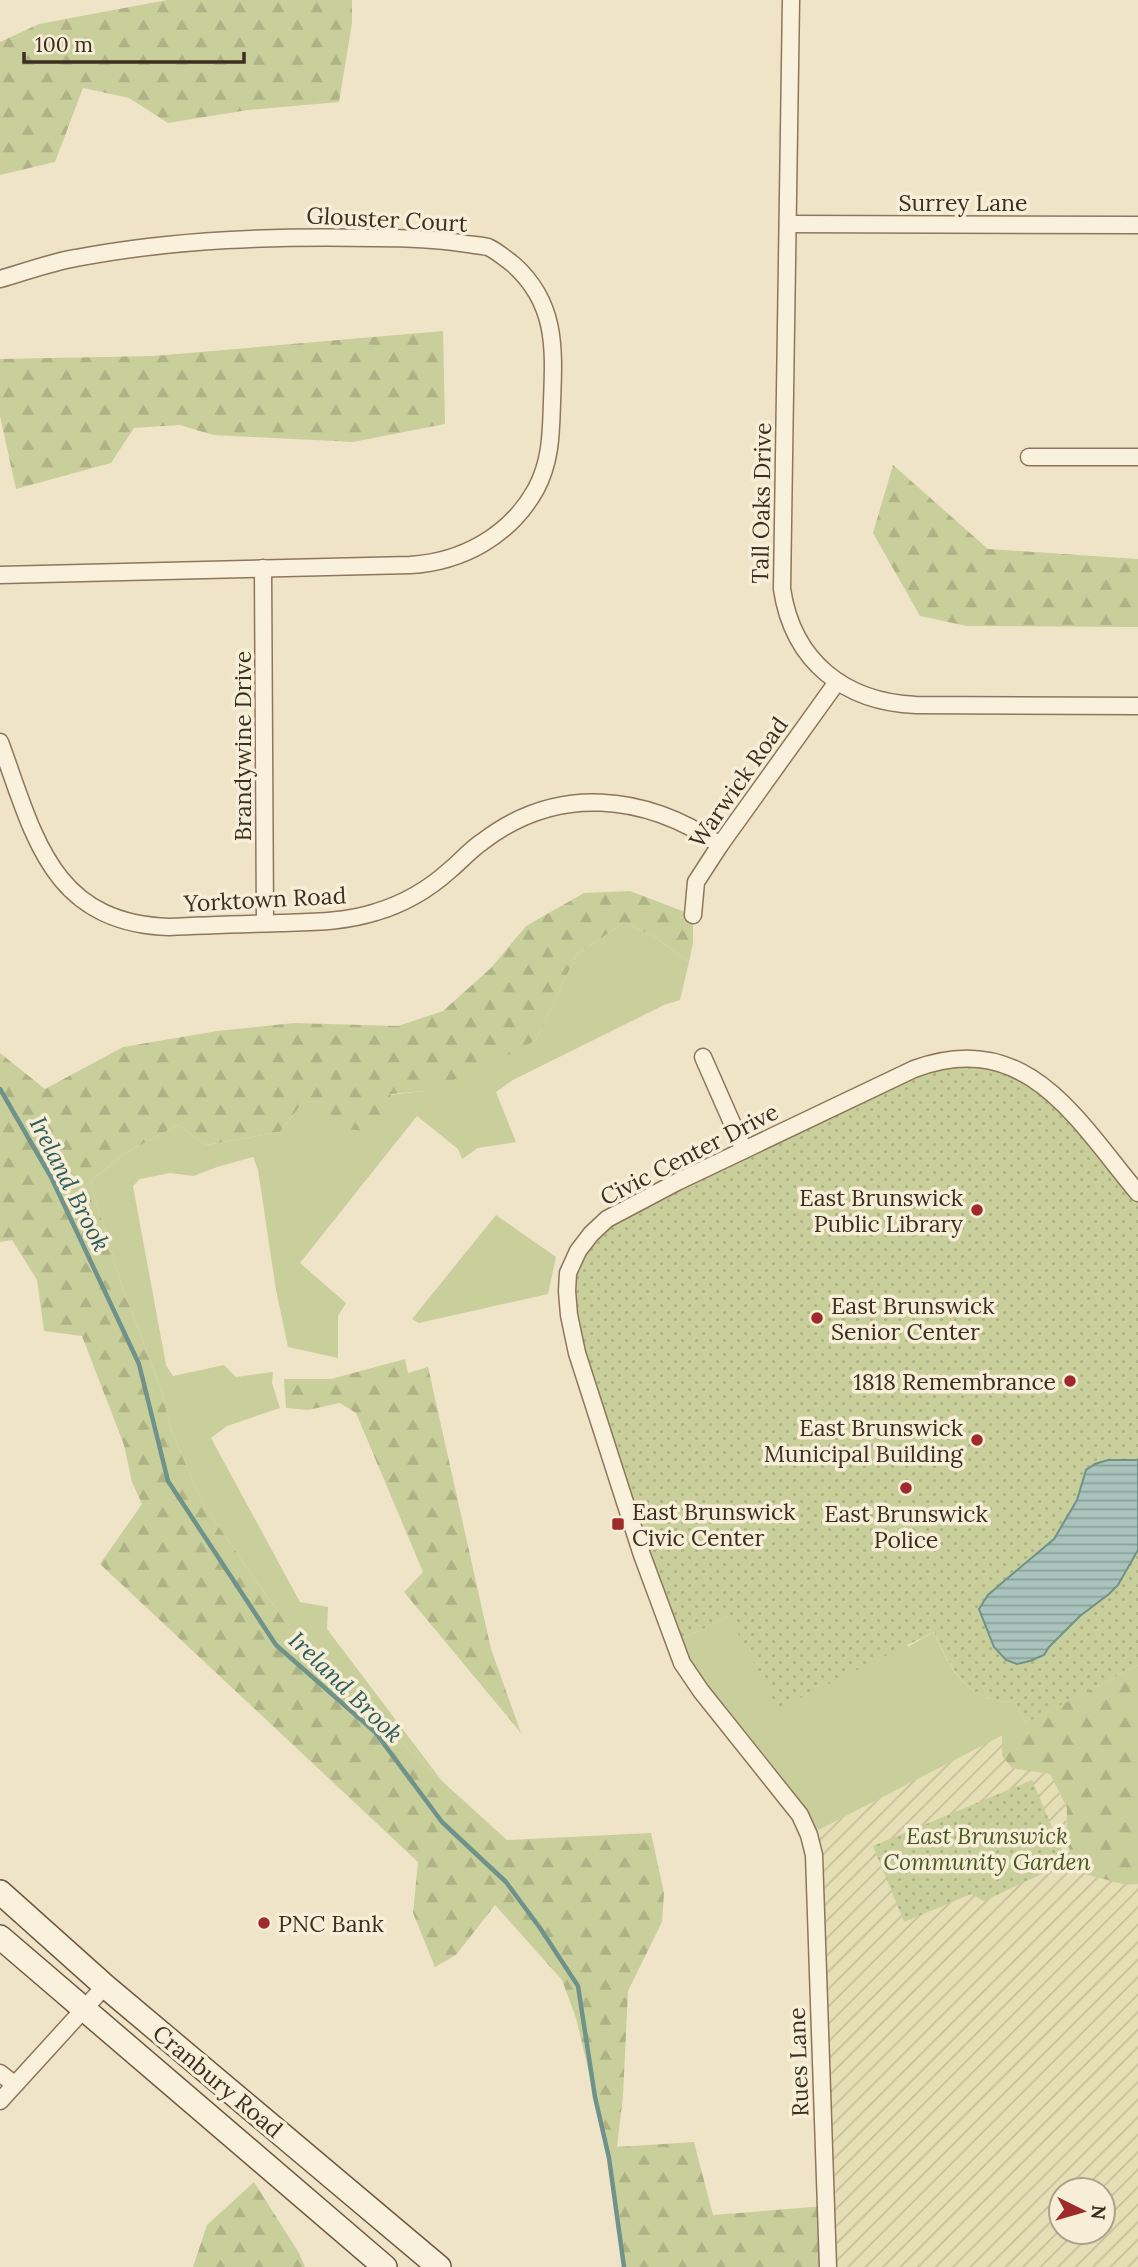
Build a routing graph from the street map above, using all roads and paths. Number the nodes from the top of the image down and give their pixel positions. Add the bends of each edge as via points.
1 (791, 0) edge
2 (788, 224) junction
3 (1138, 225) edge
4 (0, 279) edge
5 (1029, 457) dead end
6 (1138, 457) edge
7 (264, 568) junction
8 (0, 575) edge
9 (837, 682) junction
10 (1138, 706) edge
11 (0, 742) edge
12 (720, 845) junction
13 (693, 915) dead end
14 (265, 923) junction
15 (703, 1057) dead end
16 (744, 1150) junction
17 (1138, 1193) edge
18 (814, 1855) joint
19 (0, 1892) edge
20 (0, 1937) edge
21 (105, 1986) junction
22 (84, 2010) junction
23 (0, 2073) edge
24 (14, 2084) junction
25 (0, 2101) edge
26 (385, 2267) edge
27 (439, 2267) edge
28 (828, 2267) edge

1 - 2 street, Tall Oaks Drive
2 - 3 street, Surrey Lane
2 - 9 street, Tall Oaks Drive via 782,589 799,640
4 - 7 street, Glouster Court via 74,258 157,246 329,237 431,239 488,247 519,270 546,312 554,352 551,448 535,490 518,515 483,544 440,561
5 - 6 street
7 - 8 street, Glouster Court
7 - 14 street, Brandywine Drive
9 - 10 street, Tall Oaks Drive via 871,699 897,704
9 - 12 street, Warwick Road
11 - 14 street, Yorktown Road via 38,846 59,877 87,902 114,916 151,926
12 - 13 street, Warwick Road via 696,883
12 - 14 street, Yorktown Road via 676,819 638,807 598,802 557,807 501,829 433,884 397,905 335,921
15 - 16 street
16 - 17 street, Civic Center Drive via 914,1069 953,1059 979,1059 1017,1069 1051,1091
16 - 18 street, Civic Center Drive via 607,1219 578,1251 568,1273 568,1303 577,1353 682,1663 800,1815
18 - 28 street, Rues Lane
19 - 21 main road, Cranbury Road
20 - 22 main road, Cranbury Road
21 - 22 street
21 - 27 main road, Cranbury Road
22 - 24 street
22 - 26 main road, Cranbury Road
23 - 24 street
24 - 25 street

